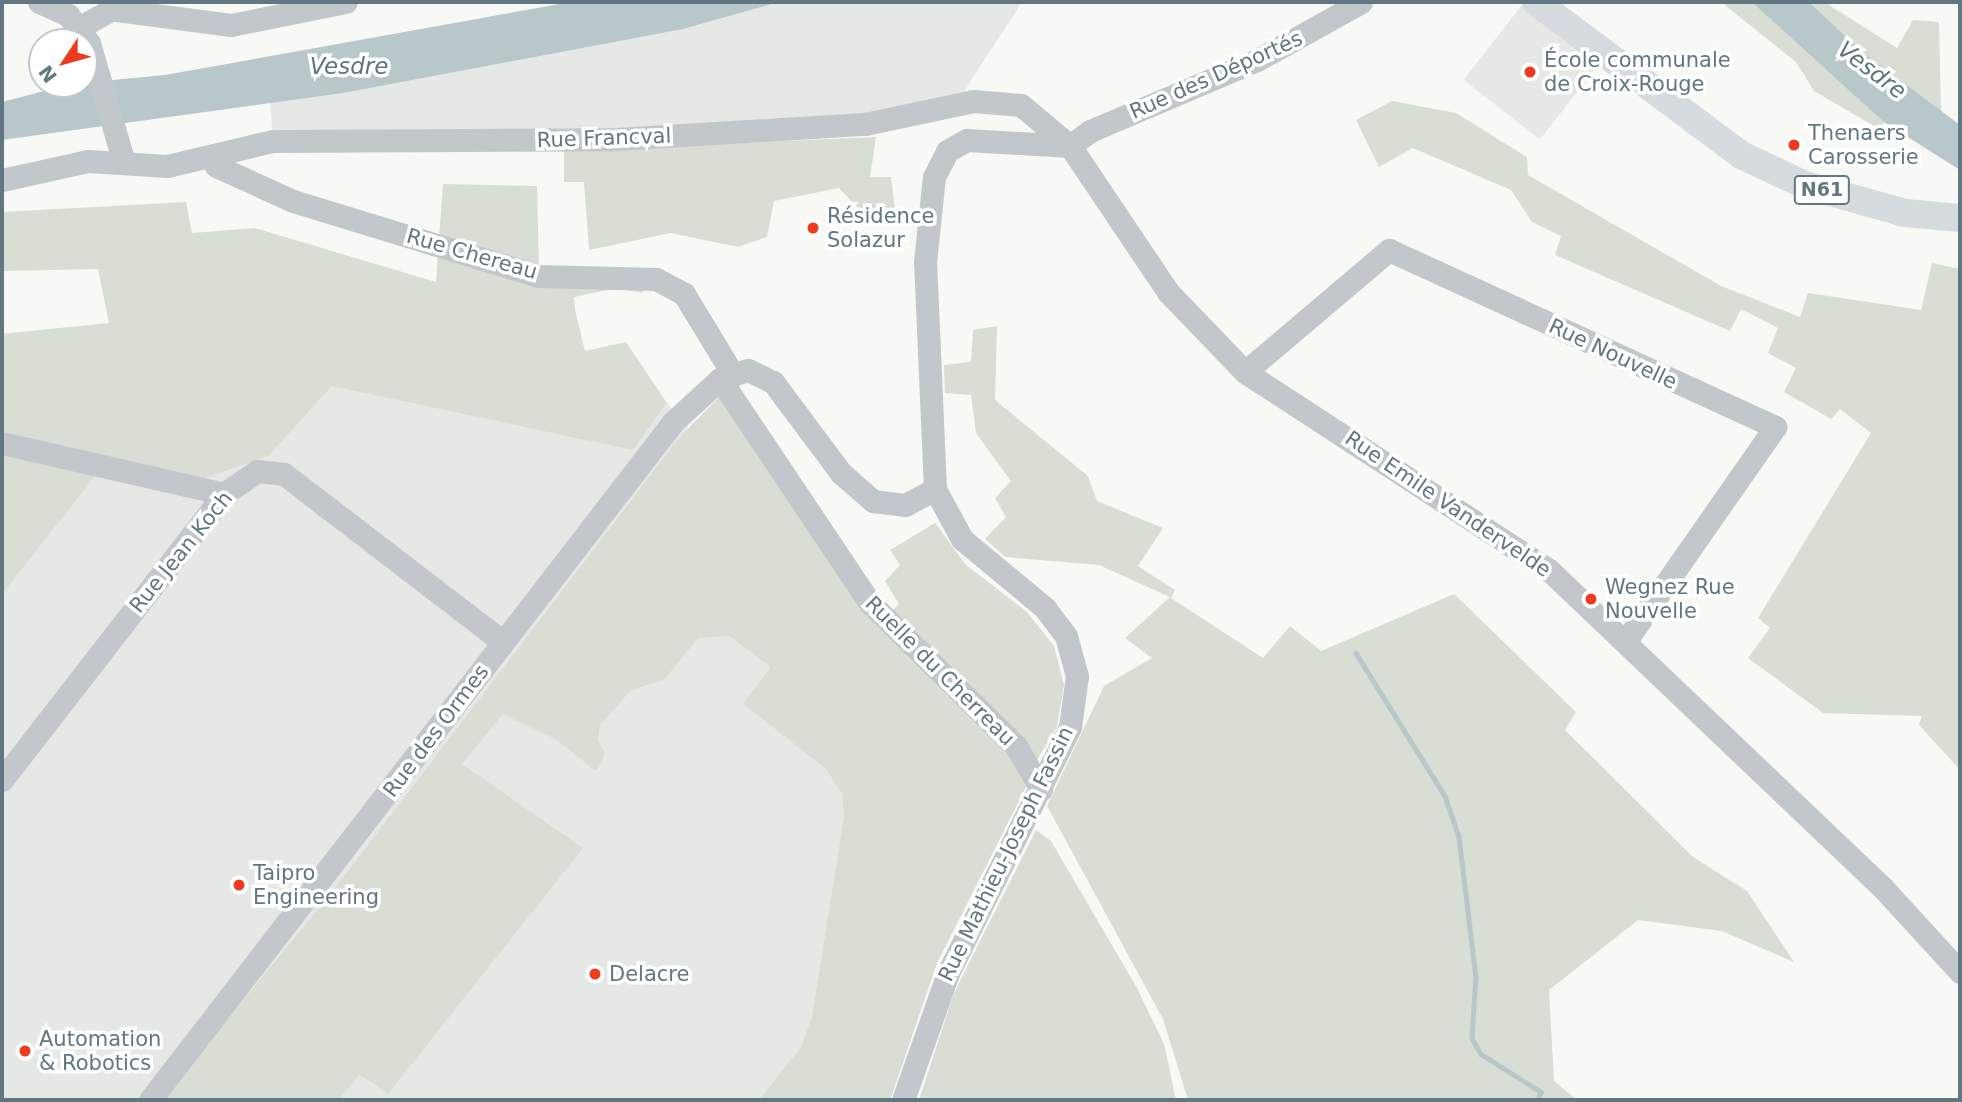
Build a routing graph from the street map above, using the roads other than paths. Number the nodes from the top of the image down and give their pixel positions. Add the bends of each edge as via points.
1 (346, 2) edge
2 (1361, 2) edge
3 (1536, 2) edge
4 (49, 4) edge
5 (121, 6) edge
6 (80, 27) junction
7 (1070, 146) junction
8 (120, 155) junction
9 (216, 166) dead end
10 (2, 180) edge
11 (1960, 218) edge
12 (1245, 372) junction
13 (726, 376) junction
14 (2, 443) edge
15 (935, 489) junction
16 (224, 494) junction
17 (1627, 639) junction
18 (503, 642) junction
19 (2, 780) edge
20 (1041, 789) junction
21 (1960, 972) edge
22 (150, 1100) edge
23 (903, 1100) edge

1 - 5 street via 231,25
2 - 7 street, Rue des Déportés via 1257,60 1090,131
3 - 11 main road, N61 via 1741,155 1805,185 1905,213
4 - 6 street
5 - 6 street
6 - 8 street via 100,69
7 - 8 street, Rue Francval via 1021,105 973,102 865,124 617,139 272,141 167,166
7 - 12 street, Rue Emile Vandervelde via 1168,292
7 - 15 street via 967,140 947,151 934,177 925,261
8 - 10 street, Rue Francval
9 - 13 street, Rue Chereau via 293,201 538,276 656,279 684,294
12 - 17 street, Rue Emile Vandervelde via 1467,512 1549,570
12 - 17 street, Rue Nouvelle via 1389,250 1775,427
13 - 15 street via 761,373 773,382 841,473 873,501 905,505
13 - 18 street, Rue des Ormes via 673,422
13 - 20 street, Ruelle du Cherreau via 870,603 1016,746
14 - 16 street
15 - 20 street, Rue Mathieu-Joseph Fassin via 962,539 1045,608 1066,636 1077,676 1076,699
16 - 18 street, Rue Jean Koch via 257,471 284,474
16 - 19 street, Rue Jean Koch
17 - 21 street, Rue Emile Vandervelde via 1883,888
18 - 22 street, Rue des Ormes
20 - 23 street, Rue Mathieu-Joseph Fassin via 948,973

